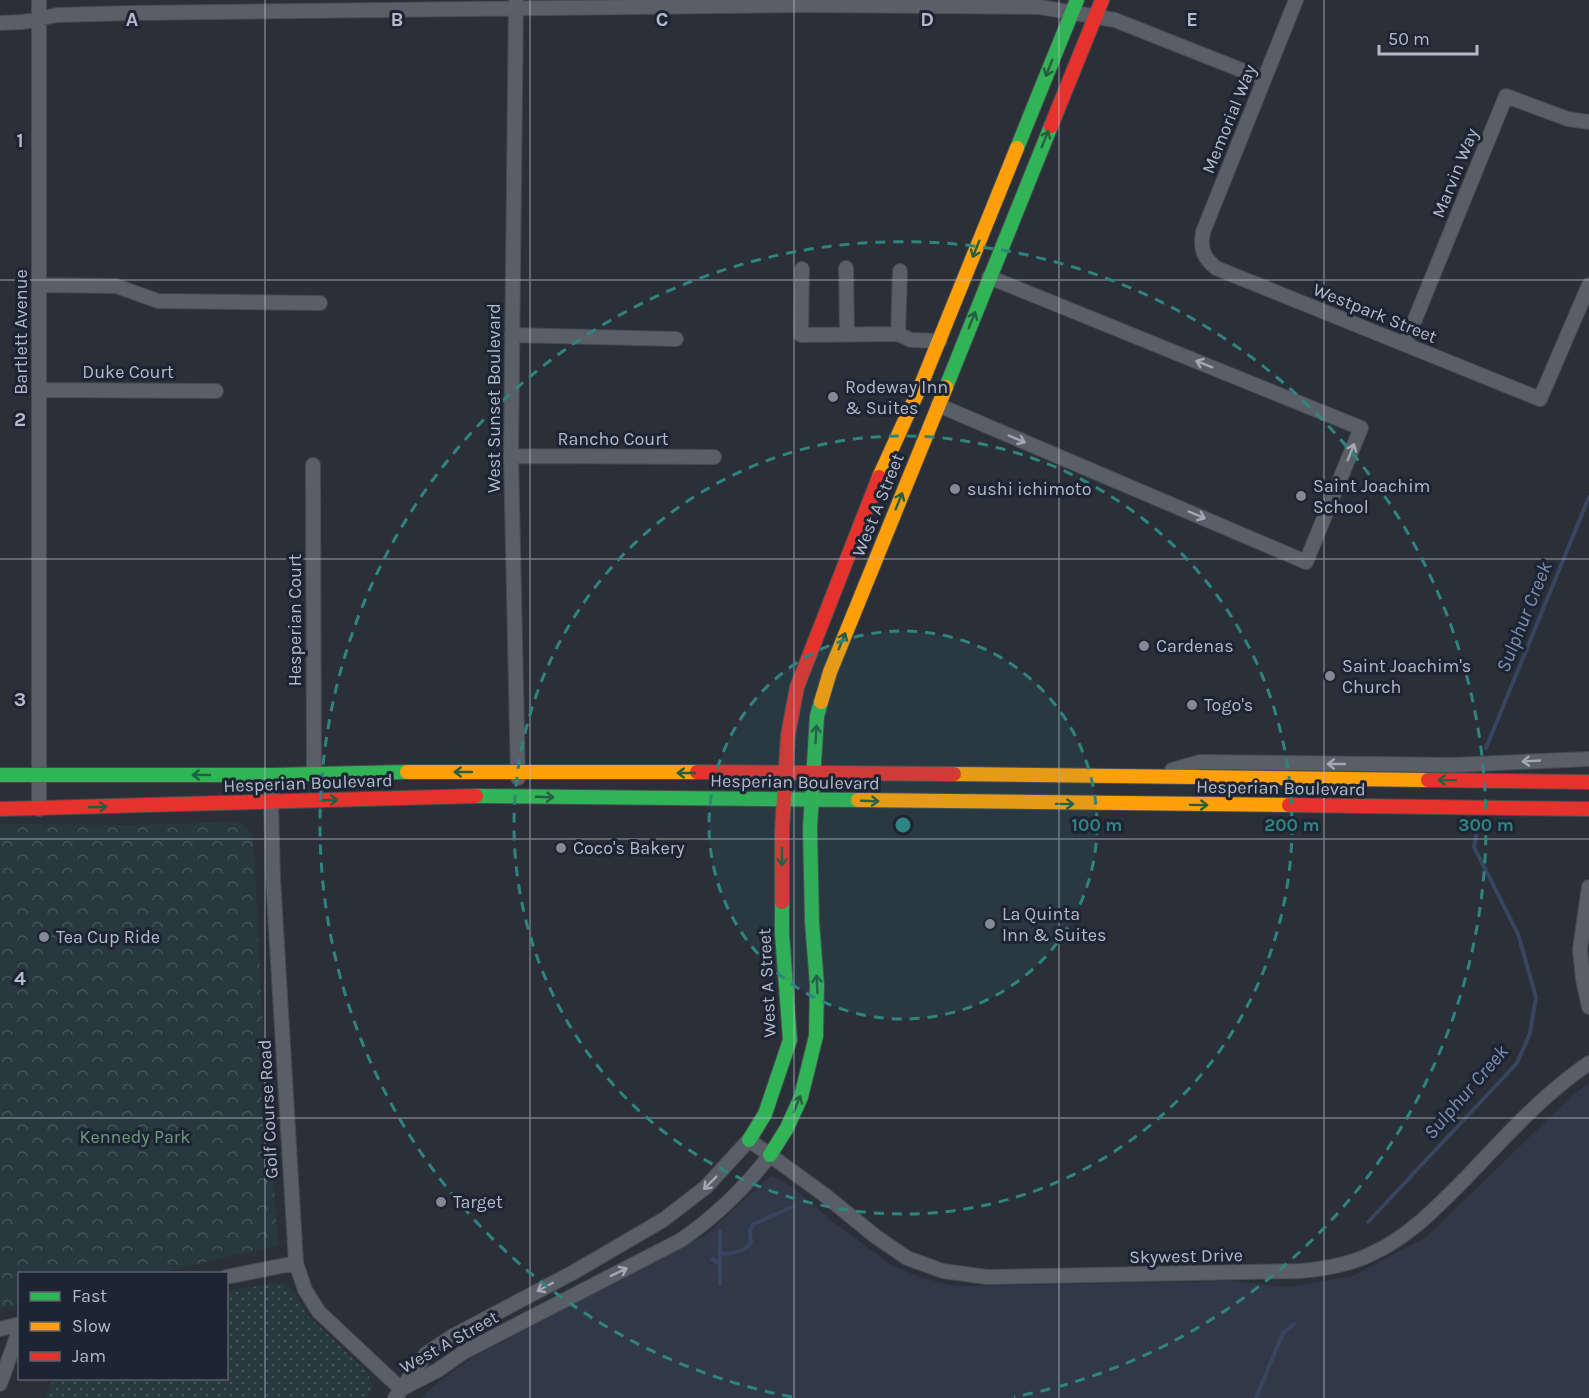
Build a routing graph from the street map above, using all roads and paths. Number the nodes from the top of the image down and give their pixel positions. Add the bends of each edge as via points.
1 (39, 0) edge
2 (1077, 0) edge
3 (1101, 0) edge
4 (1296, 0) edge
5 (516, 4) edge
6 (1071, 13) junction
7 (1094, 18) junction
8 (39, 19) junction
9 (0, 23) edge
10 (1264, 79) junction
11 (1589, 122) edge
12 (1202, 252) joint
13 (846, 268) dead end
14 (802, 270) dead end
15 (900, 271) dead end
16 (989, 277) junction
17 (39, 285) junction
18 (1589, 285) edge
19 (320, 303) dead end
20 (847, 334) junction
21 (898, 334) junction
22 (512, 335) junction
23 (676, 339) dead end
24 (940, 340) junction
25 (1405, 344) junction
26 (921, 385) junction
27 (40, 390) junction
28 (216, 391) dead end
29 (938, 405) junction
30 (511, 456) junction
31 (714, 457) dead end
32 (313, 465) dead end
33 (861, 521) junction
34 (877, 555) junction
35 (1589, 759) edge
36 (518, 772) junction
37 (813, 772) junction
38 (786, 773) junction
39 (314, 774) junction
40 (0, 775) edge
41 (40, 775) junction
42 (272, 775) junction
43 (1148, 776) junction
44 (1589, 782) edge
45 (518, 796) junction
46 (784, 799) junction
47 (812, 799) junction
48 (271, 802) junction
49 (0, 809) edge
50 (39, 809) junction
51 (1589, 809) edge
52 (1589, 887) edge
53 (1589, 1007) edge
54 (1589, 1063) edge
55 (749, 1140) junction
56 (770, 1155) junction
57 (296, 1263) junction
58 (228, 1277) edge
59 (18, 1326) edge
60 (0, 1329) edge
61 (18, 1332) edge
62 (0, 1384) edge
63 (398, 1394) edge

1 - 8 street, Bartlett Avenue
2 - 6 main road, West A Street
3 - 7 main road, West A Street
4 - 10 street, Memorial Way
5 - 6 street via 1040,7
5 - 8 street via 57,15
5 - 22 street, West Sunset Boulevard
6 - 7 street
6 -> 24 main road, West A Street
7 - 10 street via 1115,20
16 -> 7 main road, West A Street
8 - 9 street
8 - 17 street, Bartlett Avenue
10 - 12 street, Memorial Way via 1203,232
11 - 25 street, Marvin Way via 1568,119 1506,96
12 - 25 street, Westpark Street via 1216,268
13 - 20 street
14 - 20 street via 801,335
15 - 21 street
29 -> 16 main road, West A Street
29 -> 16 street via 1306,562 1361,428
17 - 19 street via 116,286 158,301
17 - 27 street, Bartlett Avenue
18 - 25 street, Westpark Street via 1540,399
20 - 21 street
21 - 24 street via 911,340
22 - 23 street
22 - 30 street, West Sunset Boulevard
24 - 26 main road, West A Street
26 - 29 main road
26 - 33 main road, West A Street
27 - 28 street, Duke Court
27 - 41 street, Bartlett Avenue
34 -> 29 main road, West A Street
30 - 31 street, Rancho Court
30 - 36 street, West Sunset Boulevard
32 - 39 street, Hesperian Court
33 - 34 main road
33 - 38 main road, West A Street via 797,687
37 -> 34 main road, West A Street via 822,696
35 -> 43 street, Hesperian Boulevard via 1453,765 1200,762
38 -> 36 main road, Hesperian Boulevard
36 -> 39 main road, Hesperian Boulevard
36 - 45 street, West Sunset Boulevard
37 - 38 main road, Hesperian Boulevard
37 - 43 main road, Hesperian Boulevard
37 - 47 main road, West A Street
38 - 46 main road, West A Street
39 - 42 main road, Hesperian Boulevard
40 - 41 main road, Hesperian Boulevard
42 -> 41 main road, Hesperian Boulevard
41 - 50 street, Bartlett Avenue
42 - 48 street, Golf Course Road
44 -> 43 main road, Hesperian Boulevard
45 -> 46 main road, Hesperian Boulevard
48 -> 45 main road, Hesperian Boulevard
46 - 47 main road, Hesperian Boulevard
46 -> 55 main road, West A Street via 782,933 790,1040 769,1104
47 -> 51 main road, Hesperian Boulevard
56 -> 47 main road, West A Street via 801,1096 816,1036
50 -> 48 main road, Hesperian Boulevard
48 - 57 street, Golf Course Road
49 - 50 main road, Hesperian Boulevard
52 - 53 street via 1580,949
54 - 56 street, Skywest Drive via 1541,1100 1412,1229 1370,1255 1310,1270 987,1277 943,1271 894,1250
55 - 56 street, Skywest Drive
55 -> 63 street, West A Street via 706,1187 671,1215 426,1354
63 -> 56 street, West A Street via 464,1352 681,1240 729,1203
57 - 58 street
57 - 63 street, Golf Course Road via 305,1290 319,1312
59 - 60 street
61 - 62 street

